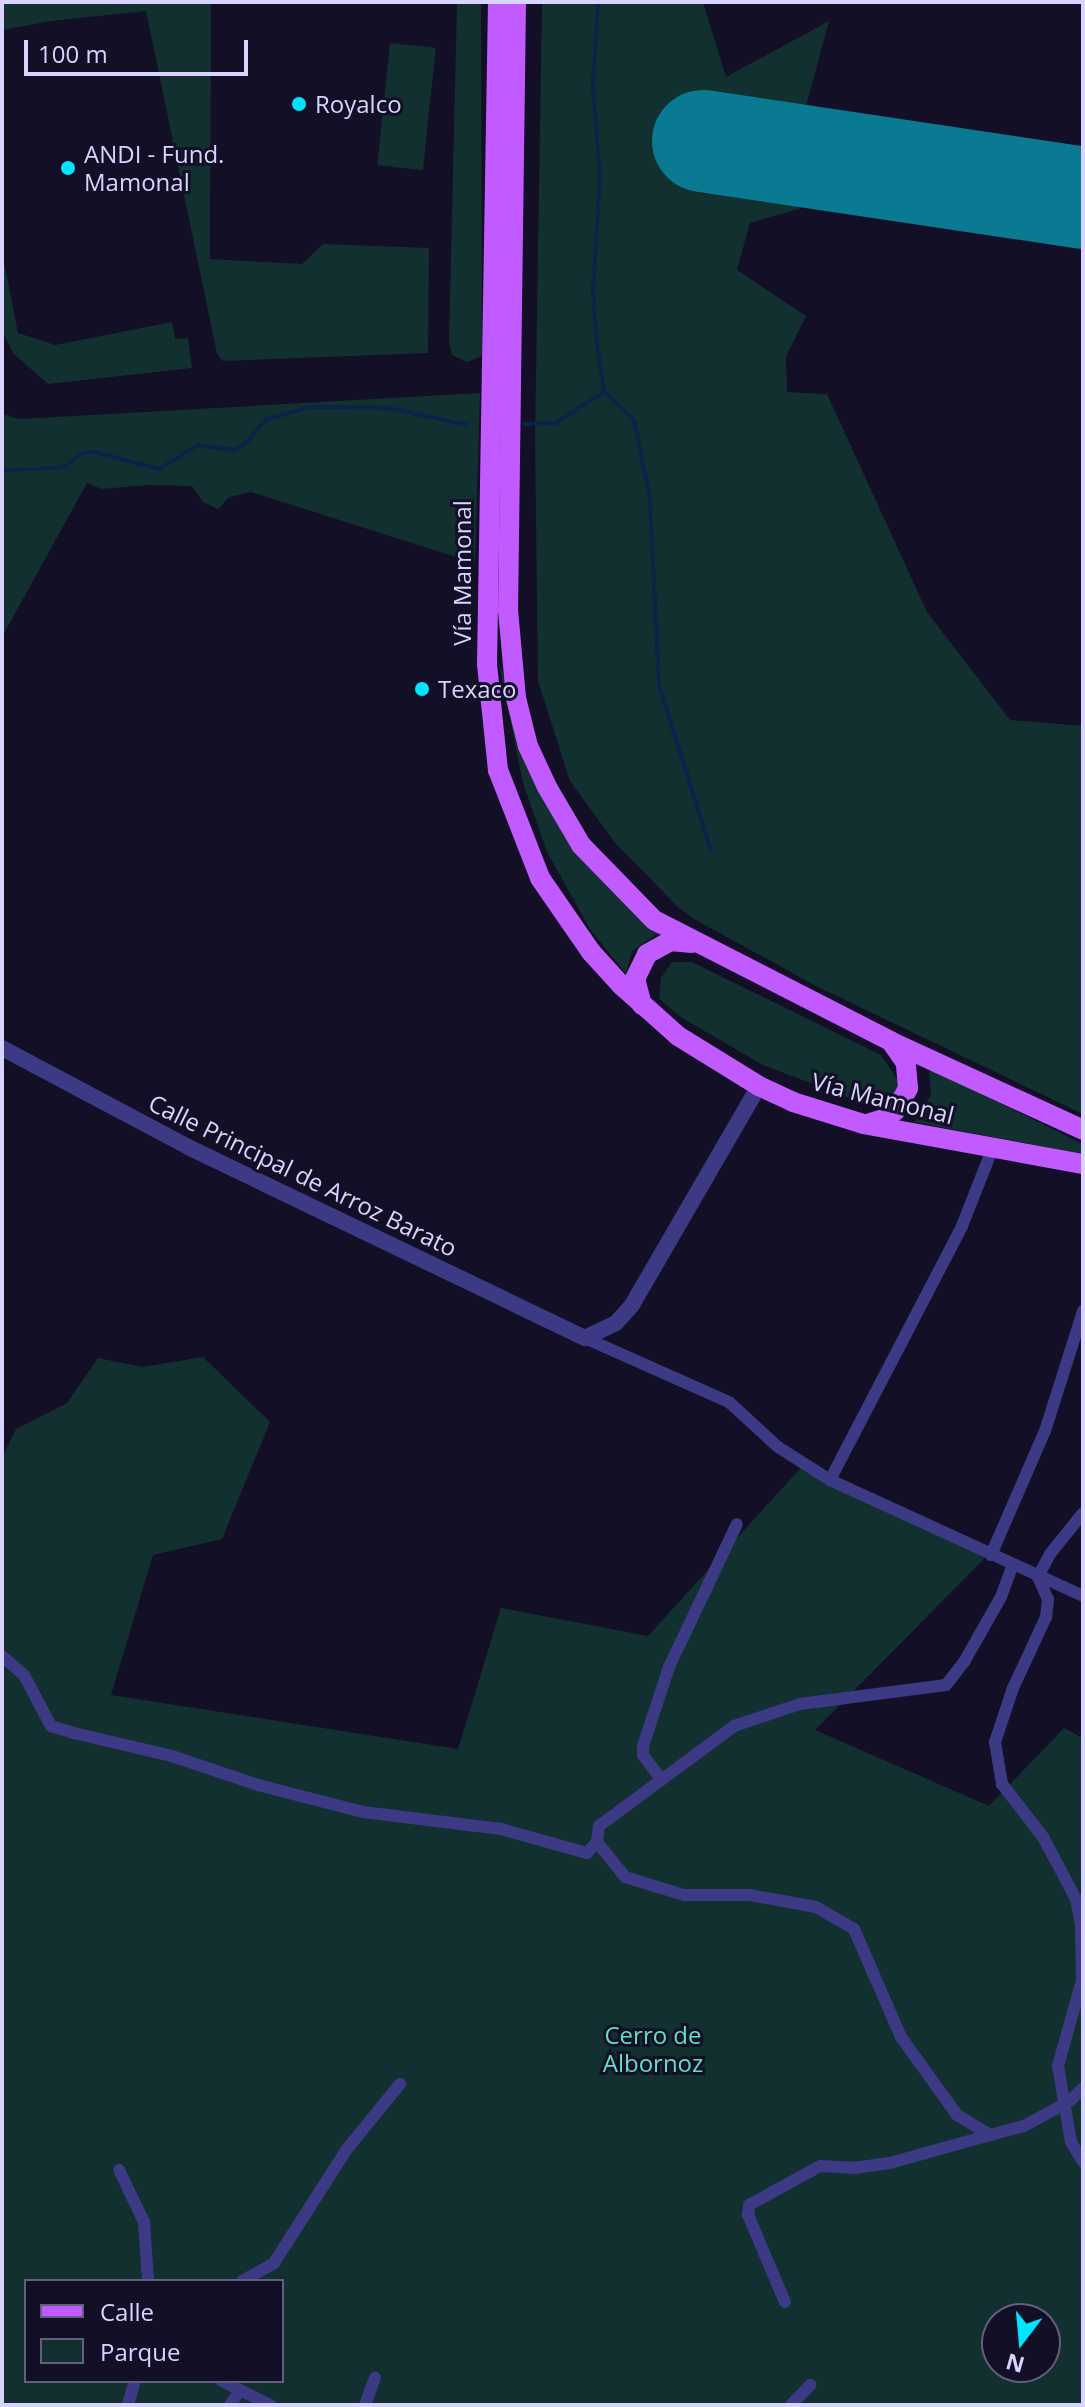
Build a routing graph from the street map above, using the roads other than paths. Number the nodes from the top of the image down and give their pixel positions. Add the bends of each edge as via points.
1 (498, 2) edge
2 (516, 2) edge
3 (697, 945) junction
4 (642, 1005) junction
5 (892, 1042) junction
6 (2, 1048) edge
7 (759, 1086) junction
8 (863, 1124) junction
9 (1083, 1130) edge
10 (992, 1150) junction
11 (1083, 1164) edge
12 (1083, 1311) edge
13 (585, 1338) junction
14 (830, 1480) junction
15 (1083, 1513) edge
16 (737, 1524) dead end
17 (991, 1555) junction
18 (1012, 1566) junction
19 (1038, 1577) junction
20 (1083, 1596) edge
21 (2, 1656) edge
22 (661, 1779) junction
23 (597, 1842) junction
24 (400, 2084) dead end
25 (1083, 2088) edge
26 (1062, 2106) junction
27 (990, 2135) junction
28 (1083, 2162) edge
29 (119, 2170) dead end
30 (148, 2279) edge
31 (246, 2279) edge
32 (785, 2302) dead end
33 (375, 2378) dead end
34 (134, 2383) edge
35 (226, 2383) edge
36 (810, 2385) dead end
37 (240, 2390) junction
38 (128, 2405) edge
39 (230, 2405) edge
40 (270, 2405) edge
41 (365, 2405) edge
42 (791, 2405) edge

1 - 4 main road, Vía Mamonal via 486,614 498,770 540,878 591,952
2 - 3 main road, Vía Mamonal via 508,610 516,698 528,746 581,845 654,920
3 - 4 main road via 670,941 647,954 635,979
3 - 5 main road, Vía Mamonal
4 - 7 main road, Vía Mamonal via 678,1036
5 - 8 main road via 906,1063 904,1100 887,1118
5 - 9 main road, Vía Mamonal
6 - 13 street, Calle Principal de Arroz Barato via 188,1147
7 - 8 main road, Vía Mamonal
7 - 13 street via 632,1305 616,1323
8 - 10 main road, Vía Mamonal
10 - 11 main road, Vía Mamonal
10 - 14 street via 962,1226
12 - 17 street via 1045,1431
13 - 14 street, Calle Principal de Arroz Barato via 729,1402 778,1447
14 - 17 street, Calle Principal de Arroz Barato
15 - 19 street
16 - 22 street via 669,1667 643,1746 643,1755
17 - 18 street, Calle Principal de Arroz Barato
18 - 19 street, Calle Principal de Arroz Barato
18 - 22 street via 1001,1597 946,1685 800,1704 734,1726
19 - 20 street, Calle Principal de Arroz Barato
19 - 26 street via 1048,1599 1046,1617 1003,1715 995,1760 1008,1796 1043,1837 1076,1899 1081,1924 1082,1980 1058,2066
21 - 23 street via 24,1675 51,1726 363,1812 501,1829 587,1853
22 - 23 street via 599,1826
23 - 27 street via 625,1877 684,1895 750,1895 816,1907 854,1929 901,2037 957,2115
24 - 31 street via 347,2149 274,2263
25 - 26 street
26 - 27 street via 1024,2126
26 - 28 street via 1071,2142
27 - 32 street via 890,2163 820,2166 749,2205 748,2215
29 - 30 street via 144,2222
33 - 41 street
34 - 38 street
35 - 37 street
36 - 42 street
37 - 39 street
37 - 40 street

